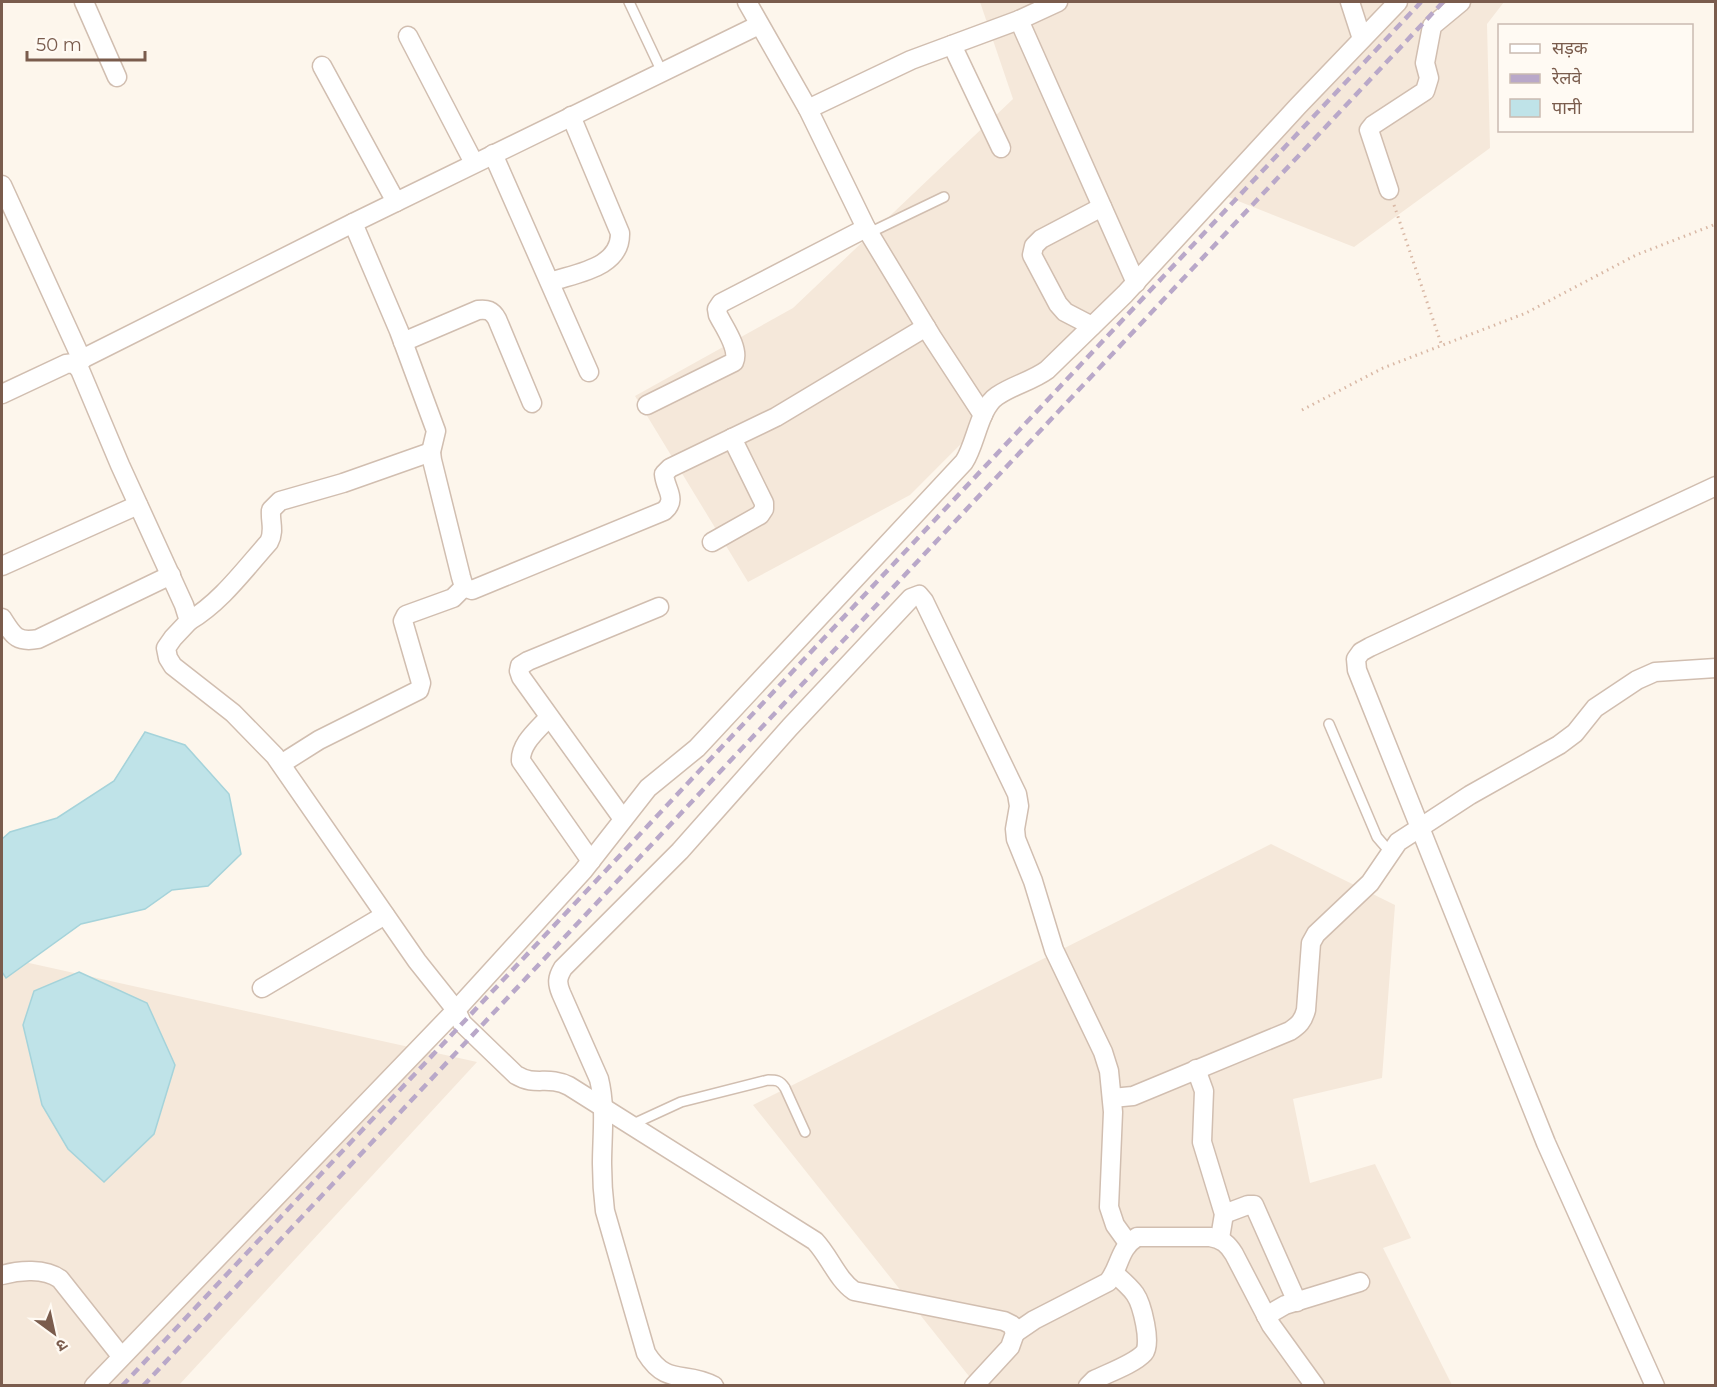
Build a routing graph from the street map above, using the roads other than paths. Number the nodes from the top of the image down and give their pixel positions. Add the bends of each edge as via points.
1 (84, 2) edge
2 (629, 2) edge
3 (747, 2) edge
4 (1058, 2) edge
5 (1350, 2) edge
6 (1398, 2) edge
7 (1461, 2) edge
8 (1019, 20) junction
9 (759, 25) junction
10 (408, 36) dead end
11 (1362, 39) junction
12 (952, 45) junction
13 (322, 66) dead end
14 (662, 72) junction
15 (117, 77) dead end
16 (808, 109) junction
17 (571, 116) junction
18 (1001, 148) dead end
19 (493, 154) junction
20 (474, 163) junction
21 (2, 185) edge
22 (1389, 190) road end
23 (944, 197) dead end
24 (396, 202) junction
25 (1102, 207) junction
26 (353, 223) junction
27 (867, 230) junction
28 (550, 282) junction
29 (1136, 283) junction
30 (1092, 326) junction
31 (926, 327) junction
32 (403, 342) junction
33 (78, 362) junction
34 (589, 372) dead end
35 (2, 394) edge
36 (532, 403) dead end
37 (647, 405) dead end
38 (983, 415) junction
39 (732, 438) junction
40 (431, 452) junction
41 (1716, 486) edge
42 (138, 505) junction
43 (712, 542) dead end
44 (2, 566) edge
45 (171, 575) junction
46 (464, 587) junction
47 (659, 606) dead end
48 (2, 618) edge
49 (189, 621) junction
50 (1714, 672) edge
51 (549, 717) junction
52 (1329, 724) dead end
53 (281, 764) junction
54 (623, 819) junction
55 (1421, 826) junction
56 (1390, 852) junction
57 (591, 861) junction
58 (385, 915) junction
59 (262, 988) dead end
60 (456, 1010) junction
61 (1196, 1069) junction
62 (1112, 1098) junction
63 (603, 1108) junction
64 (631, 1125) junction
65 (805, 1132) dead end
66 (1224, 1214) junction
67 (1220, 1238) junction
68 (1128, 1243) junction
69 (1115, 1274) junction
70 (2, 1275) edge
71 (1360, 1282) dead end
72 (1296, 1302) junction
73 (1266, 1316) junction
74 (1015, 1333) junction
75 (121, 1356) junction
76 (1313, 1385) edge
77 (94, 1386) edge
78 (714, 1386) edge
79 (974, 1386) edge
80 (1088, 1386) edge
81 (1655, 1386) edge

1 - 15 street
2 - 14 lane
3 - 9 street
4 - 8 street
5 - 11 street
6 - 11 street
7 - 22 street via 1432,26 1425,91 1369,130
8 - 12 street
8 - 25 street
9 - 14 street
9 - 16 street
10 - 20 street
11 - 29 street
12 - 16 street
12 - 18 street
13 - 24 street
14 - 17 street
16 - 27 street
17 - 19 street
17 - 28 street via 621,242 607,262
19 - 20 street
19 - 28 street
20 - 24 street
21 - 33 street
23 - 27 lane
24 - 26 street
25 - 29 street
25 - 30 street via 1041,239 1032,255 1058,304
26 - 32 street
26 - 33 street
27 - 31 street
27 - 37 street via 721,303 718,315 735,350 734,362
28 - 34 street
29 - 30 street
30 - 38 street via 1039,376 996,396
31 - 38 street
31 - 39 street via 776,417
32 - 36 street via 487,309 496,319
32 - 40 street via 436,431
33 - 35 street
33 - 42 street
38 - 54 street via 964,462 697,748 648,788
39 - 43 street via 764,509
39 - 46 street via 664,474 672,498 664,511 482,588
40 - 46 street
40 - 49 street via 280,501 271,510 273,528 268,542 215,603
41 - 55 street via 1361,652 1356,659 1357,670
42 - 44 street
42 - 45 street
45 - 48 street via 38,639 17,638
45 - 49 street
46 - 53 street via 453,598 406,615 403,621 421,683 419,690 319,740
47 - 51 street via 520,666 521,677
49 - 53 street via 166,648 173,666 233,713
50 - 55 street via 1655,672 1637,680 1595,708 1575,733 1559,745
51 - 54 street
51 - 57 street via 525,746 521,761
52 - 56 lane via 1377,837
53 - 58 street
54 - 57 street
55 - 56 street
55 - 81 street via 1546,1143
56 - 61 street via 1370,883 1311,943 1304,1020 1290,1031
57 - 60 street
58 - 59 street
58 - 60 street
60 - 63 street via 462,1023 516,1075 526,1081 558,1080
60 - 75 street
61 - 62 street via 1133,1096
61 - 66 street via 1204,1091 1202,1142
62 - 63 street via 1106,1060 1054,950 1016,839 1017,794 919,595 911,598 790,727 680,851 563,968 558,984 599,1079
62 - 68 street via 1109,1207 1115,1225
63 - 64 street
63 - 78 street via 605,1211 646,1353 653,1364 671,1376
64 - 65 lane via 681,1102 776,1080 785,1088
64 - 74 street via 815,1242 845,1285 854,1291 1004,1321 1012,1325
66 - 67 street
66 - 72 street via 1254,1205
67 - 68 street via 1137,1237
67 - 73 street via 1234,1254
68 - 69 street
69 - 74 street via 1108,1282
69 - 80 street via 1135,1293 1149,1342 1138,1358
70 - 75 street via 53,1274
71 - 72 street
72 - 73 street
73 - 76 street
74 - 79 street via 1010,1347
75 - 77 street

